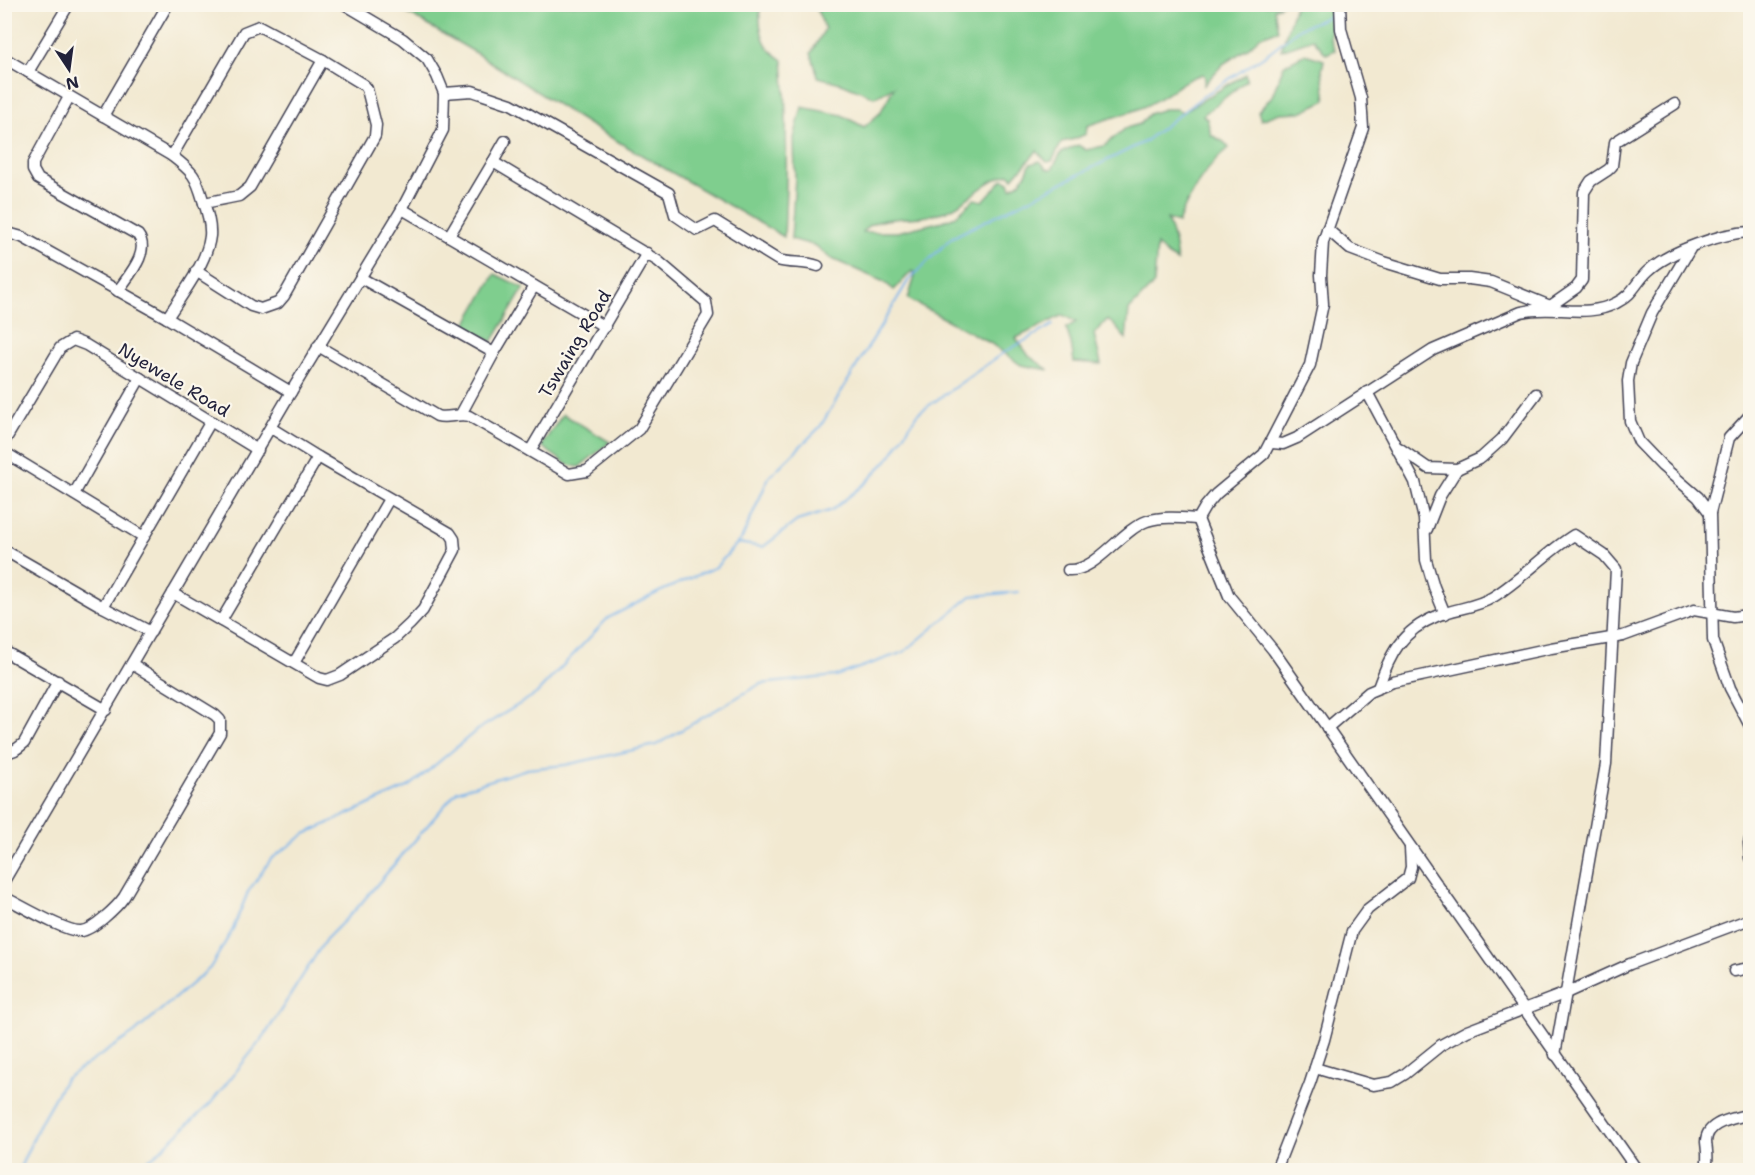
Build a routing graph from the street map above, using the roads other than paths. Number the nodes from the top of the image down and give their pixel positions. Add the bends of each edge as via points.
1 (69, 4) edge
2 (168, 4) edge
3 (344, 4) edge
4 (1340, 4) edge
5 (4, 58) edge
6 (323, 60) junction
7 (28, 72) junction
8 (444, 93) junction
9 (69, 97) junction
10 (1675, 104) dead end
11 (103, 116) junction
12 (505, 141) dead end
13 (172, 156) junction
14 (492, 162) junction
15 (204, 203) junction
16 (402, 209) junction
17 (1327, 229) junction
18 (4, 232) edge
19 (1750, 232) edge
20 (449, 236) junction
21 (1691, 248) junction
22 (647, 253) junction
23 (818, 266) dead end
24 (196, 271) junction
25 (361, 278) junction
26 (534, 286) junction
27 (118, 291) junction
28 (1548, 307) junction
29 (167, 318) junction
30 (605, 327) junction
31 (318, 346) junction
32 (494, 353) junction
33 (141, 378) junction
34 (291, 392) junction
35 (1367, 392) junction
36 (1536, 394) dead end
37 (461, 414) junction
38 (1750, 415) edge
39 (211, 422) junction
40 (271, 428) junction
41 (4, 442) edge
42 (1272, 443) junction
43 (1399, 448) junction
44 (258, 450) junction
45 (530, 451) junction
46 (4, 452) edge
47 (318, 457) junction
48 (1457, 469) junction
49 (74, 494) junction
50 (389, 499) junction
51 (1710, 513) junction
52 (1198, 519) junction
53 (1425, 535) junction
54 (144, 537) junction
55 (4, 550) edge
56 (1068, 570) dead end
57 (173, 593) junction
58 (103, 607) junction
59 (1750, 609) edge
60 (1445, 614) junction
61 (1711, 614) junction
62 (222, 621) junction
63 (151, 632) junction
64 (1612, 638) junction
65 (4, 651) edge
66 (294, 663) junction
67 (132, 664) junction
68 (58, 681) junction
69 (1378, 688) junction
70 (106, 710) junction
71 (1750, 726) edge
72 (1327, 728) junction
73 (4, 752) edge
74 (1750, 838) edge
75 (1410, 847) junction
76 (1750, 858) edge
77 (4, 881) edge
78 (4, 897) edge
79 (1750, 919) edge
80 (1750, 968) edge
81 (1734, 971) dead end
82 (1566, 993) junction
83 (1523, 1010) junction
84 (1555, 1055) junction
85 (1315, 1068) junction
86 (1750, 1114) edge
87 (1276, 1170) edge
88 (1637, 1170) edge
89 (1705, 1170) edge

1 - 7 street
2 - 11 street
3 - 8 street via 416,48 432,68
4 - 17 street via 1341,29 1361,98 1363,128
5 - 7 street
6 - 13 street via 265,28 251,27 244,32
6 - 15 street via 250,187 239,195
6 - 24 street via 364,85 377,131 284,296 278,303 261,309
7 - 9 street
8 - 16 street via 442,130
8 - 23 street via 479,92 524,111 669,193 675,215 697,230 715,221 778,260
9 - 11 street
9 - 27 street via 33,163 33,170 38,179 142,240 142,253
10 - 28 street via 1615,142 1610,168 1587,184 1583,275 1576,288
11 - 13 street
12 - 14 street
13 - 15 street via 193,173
14 - 20 street
14 - 22 street
15 - 24 street via 210,239
16 - 20 street
16 - 25 street
17 - 28 street via 1350,249 1384,262 1440,279 1491,282
17 - 42 street via 1321,268 1322,312 1310,365
18 - 27 street via 22,237
19 - 21 street via 1731,234
20 - 26 street
21 - 28 street via 1652,267 1632,293 1616,304 1575,312
21 - 51 street via 1652,313 1631,363 1630,422 1639,442
22 - 30 street, Tswaing Road
22 - 45 street via 706,302 706,320 644,423 588,471 569,474
24 - 29 street
25 - 31 street
25 - 32 street
26 - 30 street
26 - 32 street
27 - 29 street
28 - 35 street via 1521,312 1433,350
29 - 34 street
30 - 45 street, Tswaing Road
31 - 34 street
31 - 37 street via 437,416
32 - 37 street
33 - 39 street, Nyewele Road
33 - 41 street, Nyewele Road via 72,340 60,348
33 - 49 street
34 - 40 street
35 - 42 street via 1297,438 1283,444
35 - 43 street
36 - 48 street via 1502,439 1481,458
37 - 45 street
38 - 51 street via 1729,438
39 - 44 street, Nyewele Road
39 - 54 street
40 - 44 street
40 - 47 street
42 - 52 street via 1216,494
43 - 48 street via 1428,468
43 - 53 street via 1415,482
44 - 57 street
46 - 49 street
47 - 50 street
47 - 62 street
48 - 53 street via 1440,496
49 - 54 street
50 - 66 street
50 - 66 street via 450,533 456,544 423,610 395,638 335,678 319,678
51 - 61 street
52 - 56 street via 1146,521 1084,567
52 - 72 street via 1229,596
53 - 60 street via 1426,560
54 - 58 street
55 - 58 street
57 - 62 street
57 - 63 street
58 - 63 street
59 - 61 street via 1747,615 1733,617
60 - 64 street via 1493,597 1574,535 1604,555 1616,569
60 - 69 street via 1399,642
61 - 64 street via 1694,610
61 - 71 street via 1713,640 1730,688
62 - 66 street
63 - 67 street
64 - 69 street
64 - 82 street via 1606,764
65 - 68 street
67 - 70 street
67 - 78 street via 215,715 220,720 220,733 119,905 89,929 70,930
68 - 70 street
68 - 73 street via 24,743 17,750
69 - 72 street
70 - 77 street
72 - 75 street
74 - 76 street
75 - 83 street
75 - 85 street via 1408,879 1368,909 1352,931
79 - 82 street via 1630,964
80 - 81 street
82 - 83 street
82 - 84 street
83 - 84 street
83 - 85 street via 1441,1045 1392,1082 1373,1084
84 - 88 street
85 - 87 street
86 - 89 street via 1708,1130

